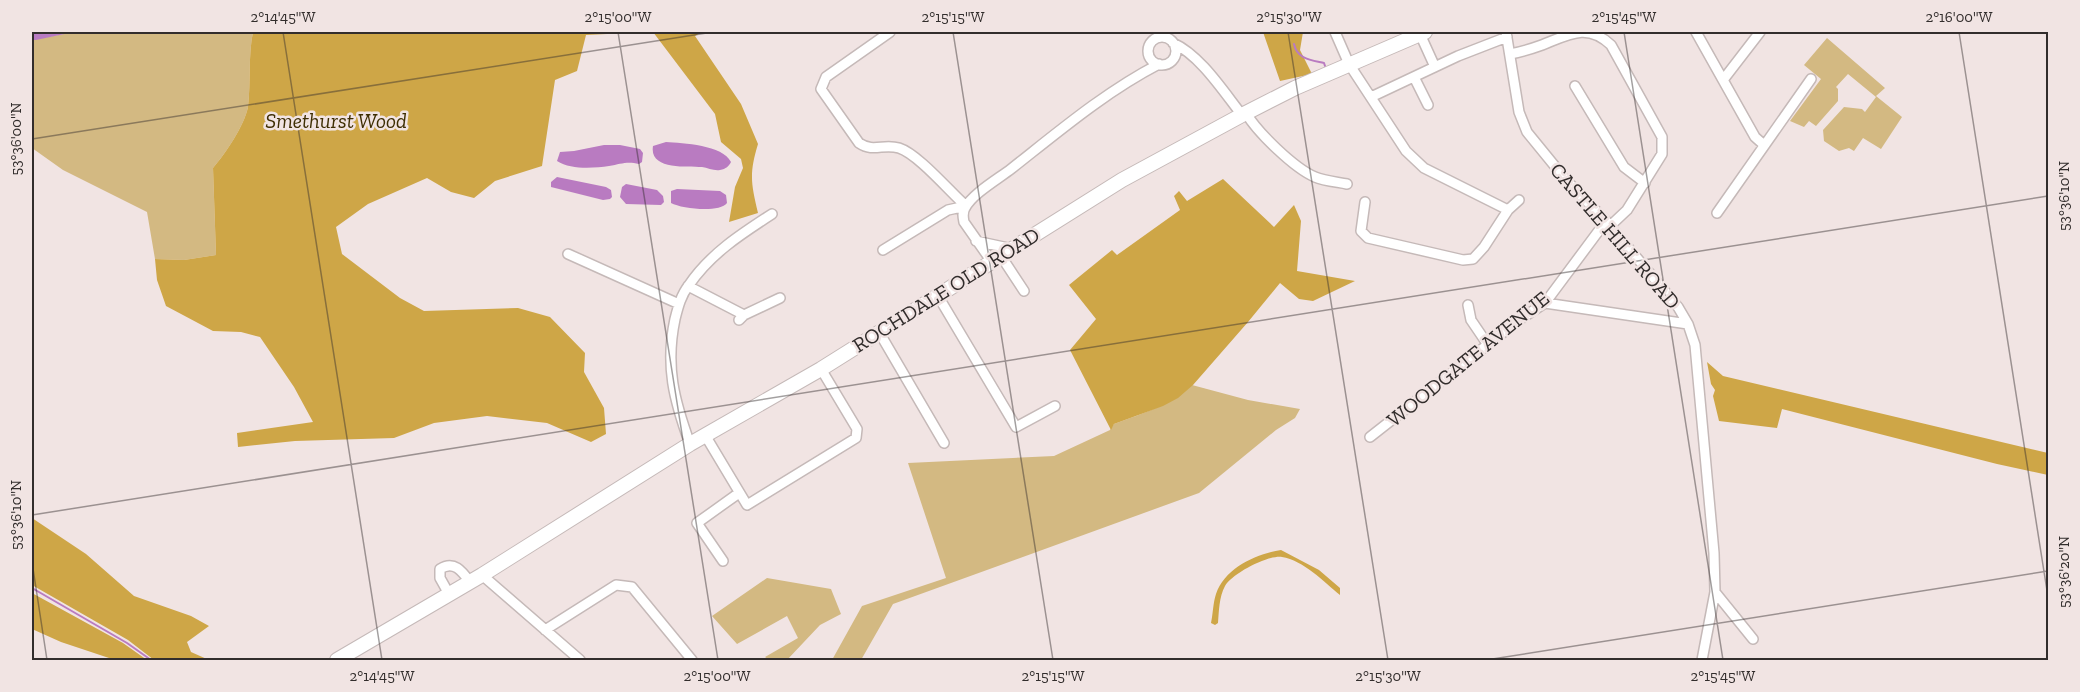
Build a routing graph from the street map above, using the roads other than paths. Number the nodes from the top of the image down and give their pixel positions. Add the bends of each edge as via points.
1 (890, 32) edge
2 (1157, 32) edge
3 (1335, 32) edge
4 (1696, 32) edge
5 (1760, 32) edge
6 (1423, 33) edge
7 (1507, 34) edge
8 (1170, 38) edge
9 (1152, 42) junction
10 (1510, 54) junction
11 (1172, 60) junction
12 (1159, 64) junction
13 (1200, 64) junction
14 (1349, 64) junction
15 (1435, 67) junction
16 (1413, 77) junction
17 (1811, 79) dead end
18 (1723, 80) junction
19 (1575, 86) dead end
20 (1371, 97) junction
21 (1428, 105) dead end
22 (1244, 114) junction
23 (1764, 145) junction
24 (1645, 183) junction
25 (1347, 184) dead end
26 (1519, 200) dead end
27 (1365, 202) dead end
28 (966, 206) junction
29 (1508, 210) junction
30 (1716, 213) dead end
31 (772, 214) dead end
32 (1608, 224) junction
33 (976, 241) junction
34 (883, 250) dead end
35 (568, 254) dead end
36 (1002, 256) junction
37 (688, 286) junction
38 (1024, 291) dead end
39 (938, 296) junction
40 (780, 297) dead end
41 (1545, 303) junction
42 (679, 304) junction
43 (1468, 304) dead end
44 (1688, 324) junction
45 (879, 332) junction
46 (1488, 345) junction
47 (821, 369) junction
48 (1055, 406) dead end
49 (705, 435) junction
50 (1370, 437) dead end
51 (944, 443) dead end
52 (690, 444) junction
53 (739, 493) junction
54 (723, 561) dead end
55 (476, 578) junction
56 (1715, 592) junction
57 (449, 594) junction
58 (545, 630) junction
59 (1753, 639) dead end
60 (337, 660) edge
61 (580, 660) edge
62 (692, 660) edge
63 (1701, 660) edge

1 - 28 street via 826,77 821,89 866,148 872,152 892,146 906,151
2 - 9 street
3 - 14 street
4 - 18 street
5 - 18 street
6 - 14 main road, ROCHDALE OLD ROAD
6 - 15 street
7 - 10 street, CASTLE HILL ROAD
7 - 15 street
8 - 9 street
8 - 11 street via 1176,52
8 - 13 street via 1192,53
9 - 12 street via 1149,55
10 - 24 street, WOODGATE AVENUE via 1575,32 1605,39 1662,137 1662,154
10 - 32 street, CASTLE HILL ROAD via 1519,112 1527,132
11 - 12 street
11 - 13 street via 1188,59
12 - 28 street via 1083,113
13 - 22 street
14 - 20 street
14 - 22 main road, ROCHDALE OLD ROAD
15 - 16 street
16 - 20 street
16 - 21 street via 1426,93
17 - 23 street
18 - 23 street via 1755,137
19 - 24 street via 1624,167
20 - 29 street via 1406,151 1424,168
22 - 25 street via 1297,167 1316,178
22 - 36 main road, ROCHDALE OLD ROAD via 1122,180
23 - 30 street
24 - 32 street, WOODGATE AVENUE via 1627,210
26 - 29 street
27 - 29 street via 1361,231 1368,238 1463,260 1473,259 1484,247
28 - 33 street via 964,222
28 - 34 street via 948,210
31 - 37 street via 731,241
32 - 41 street, WOODGATE AVENUE
32 - 44 street, CASTLE HILL ROAD
33 - 36 street
33 - 36 street
35 - 42 street
36 - 38 street
36 - 39 main road, ROCHDALE OLD ROAD
37 - 40 street via 742,318
37 - 42 street
39 - 45 main road, ROCHDALE OLD ROAD
39 - 48 street via 1016,427
41 - 44 street
41 - 46 street, WOODGATE AVENUE
42 - 52 street via 671,340 670,371
43 - 46 street via 1471,320
44 - 56 street, CASTLE HILL ROAD via 1695,345
45 - 47 main road, ROCHDALE OLD ROAD
45 - 51 street
46 - 50 street, WOODGATE AVENUE
47 - 49 main road, ROCHDALE OLD ROAD
47 - 53 street via 857,429 856,438 747,506
49 - 52 main road, ROCHDALE OLD ROAD
49 - 53 street
52 - 55 main road, ROCHDALE OLD ROAD
53 - 54 street via 697,523
55 - 57 main road, ROCHDALE OLD ROAD
55 - 57 street via 449,565 443,567 440,578
55 - 58 street
56 - 59 street
56 - 63 street, CASTLE HILL ROAD
57 - 60 main road, ROCHDALE OLD ROAD
58 - 61 street
58 - 62 street via 616,585 632,587

